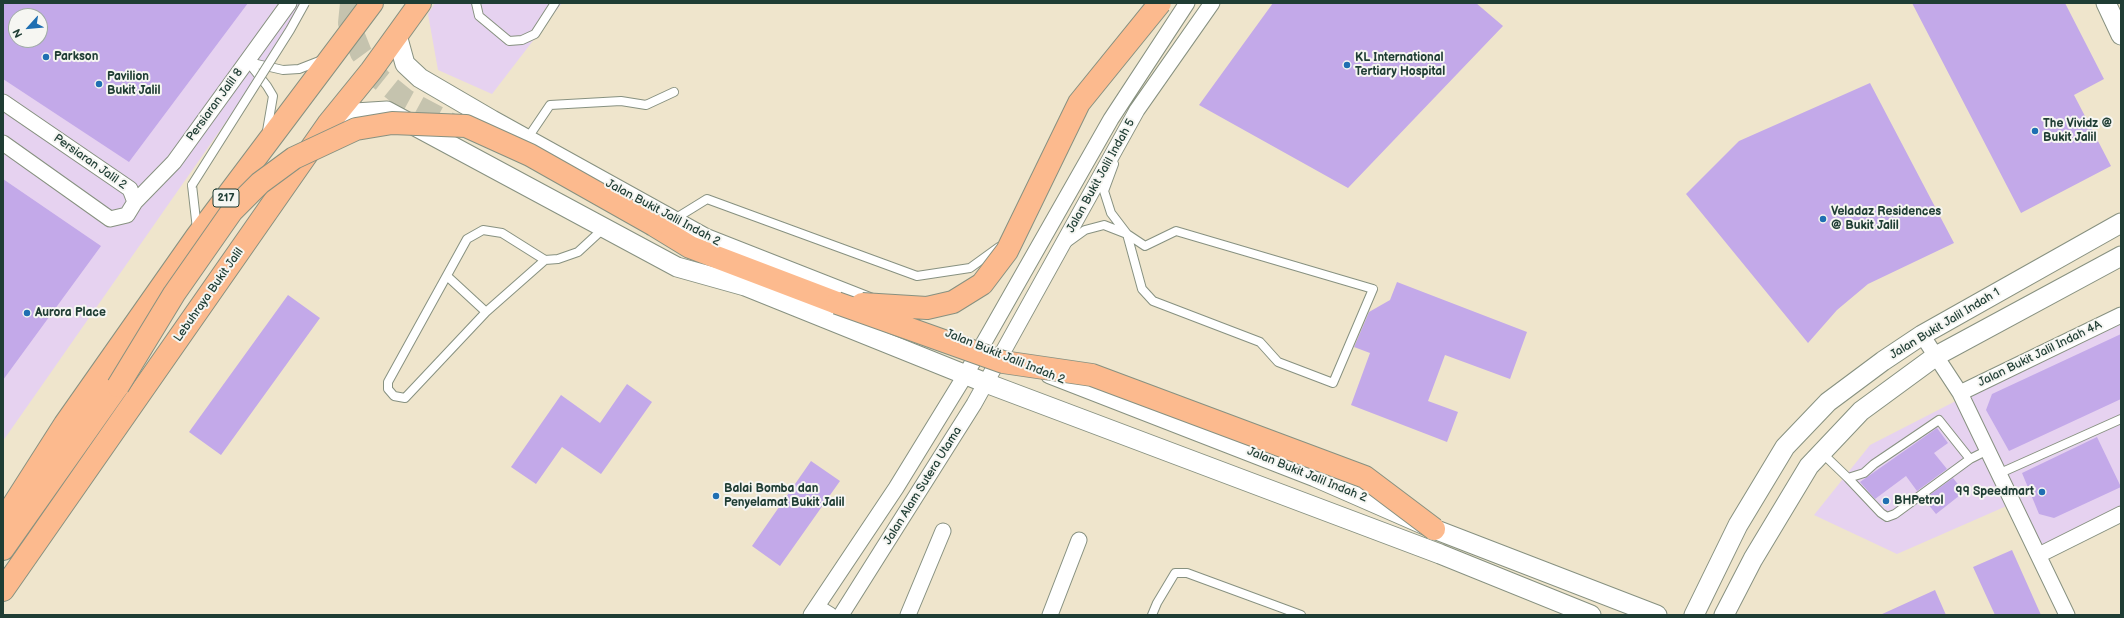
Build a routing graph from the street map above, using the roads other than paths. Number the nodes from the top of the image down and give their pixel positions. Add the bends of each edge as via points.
1 (288, 3) edge
2 (305, 3) edge
3 (372, 3) edge
4 (420, 3) edge
5 (476, 3) edge
6 (555, 3) edge
7 (1160, 3) edge
8 (1187, 3) edge
9 (1212, 3) edge
10 (2106, 3) edge
11 (397, 35) junction
12 (2121, 35) edge
13 (336, 54) junction
14 (674, 92) dead end
15 (3, 102) edge
16 (1067, 114) dead end
17 (328, 124) junction
18 (1126, 131) junction
19 (526, 139) junction
20 (3, 143) edge
21 (263, 147) junction
22 (135, 202) junction
23 (673, 220) junction
24 (2121, 223) edge
25 (604, 227) junction
26 (1127, 234) junction
27 (197, 236) junction
28 (1061, 247) junction
29 (2121, 256) edge
30 (545, 260) junction
31 (447, 276) junction
32 (837, 303) junction
33 (486, 312) junction
34 (2121, 315) edge
35 (1922, 335) junction
36 (980, 347) junction
37 (1001, 356) junction
38 (1936, 356) junction
39 (966, 374) junction
40 (986, 383) junction
41 (1960, 393) junction
42 (2121, 419) edge
43 (1986, 451) junction
44 (1820, 452) junction
45 (1970, 459) junction
46 (1998, 474) junction
47 (1848, 478) junction
48 (2121, 514) edge
49 (3, 521) edge
50 (1434, 529) junction
51 (943, 531) dead end
52 (1079, 540) dead end
53 (3, 549) edge
54 (850, 555) junction
55 (2039, 555) junction
56 (869, 569) junction
57 (3, 590) edge
58 (814, 611) edge
59 (830, 615) edge
60 (841, 615) edge
61 (908, 615) edge
62 (1050, 615) edge
63 (1152, 615) edge
64 (1301, 615) edge
65 (1591, 615) edge
66 (1657, 615) edge
67 (1694, 615) edge
68 (1724, 615) edge
69 (2067, 615) edge

1 - 22 street, Persiaran Jalil 8 via 174,162
2 - 27 lane, bridge via 192,185
3 - 13 highway, 217
4 - 11 highway, Lebuhraya Bukit Jalil
5 - 6 lane via 479,16 509,41 522,40 535,34
7 - 32 highway, bridge via 1079,103 1007,251 982,284 953,302 927,308
8 - 36 street, Jalan Bukit Jalil Indah 5 via 1111,120
9 - 18 street, Jalan Bukit Jalil Indah 5 via 1137,110
10 - 12 street
11 - 17 highway, Lebuhraya Bukit Jalil
11 - 19 street, Jalan Bukit Jalil Indah 2 via 404,64 420,78
13 - 21 highway, 217
13 - 21 lane via 298,69 283,70 248,62 273,96
14 - 19 lane via 646,105 621,101 550,105
15 - 22 street, Persiaran Jalil 2 via 130,189
16 - 23 lane via 998,248 970,268 917,276 707,199
17 - 25 street via 355,113 387,111
17 - 57 highway, Lebuhraya Bukit Jalil
18 - 26 lane via 1104,191 1111,213
18 - 28 street, Jalan Bukit Jalil Indah 5
19 - 23 street, Jalan Bukit Jalil Indah 2
20 - 22 street, Persiaran Jalil 2 via 110,219 128,215
21 - 27 highway, 217
23 - 36 street, Jalan Bukit Jalil Indah 2 via 705,238
24 - 35 street, Jalan Bukit Jalil Indah 1
25 - 30 lane via 578,252 558,259
25 - 39 street via 677,267 745,286
26 - 26 lane via 1145,246 1176,231 1373,289 1333,383 1278,362 1260,342 1153,301 1142,288
26 - 28 lane via 1104,225 1085,230
27 - 49 highway, 217 via 65,424
28 - 37 street, Jalan Bukit Jalil Indah 5
29 - 38 street, Jalan Bukit Jalil Indah 1
30 - 31 lane via 502,233 483,230 467,239
30 - 33 lane
31 - 33 lane
31 - 33 lane via 388,382 388,389 394,396 405,398
32 - 50 highway, bridge via 1003,362 1092,375 1365,477
32 - 53 highway, bridge via 690,247 544,163 466,126 392,123 356,129 294,158 260,184 232,211 174,294 118,386
34 - 41 street, Jalan Bukit Jalil Indah 4A
35 - 38 street
35 - 67 street, Jalan Bukit Jalil Indah 1 via 1828,402 1785,447 1738,525
36 - 37 street, Jalan Bukit Jalil Indah 2
36 - 39 street, Jalan Bukit Jalil Indah 5
37 - 40 street, Jalan Alam Sutera Utama
37 - 50 street, Jalan Bukit Jalil Indah 2 via 1316,477
38 - 41 street
38 - 44 street, Jalan Bukit Jalil Indah 1 via 1861,411
39 - 40 street
39 - 54 street, Jalan Alam Sutera Utama via 896,488
40 - 56 street, Jalan Alam Sutera Utama
40 - 65 street via 1440,554
41 - 43 street
42 - 46 lane
43 - 45 lane
43 - 46 street
44 - 47 lane
44 - 68 street, Jalan Bukit Jalil Indah 1 via 1753,559
45 - 47 lane via 1895,514 1887,517
45 - 47 lane via 1939,420 1874,464 1864,474
46 - 55 street
48 - 55 street
50 - 66 street, Jalan Bukit Jalil Indah 2
51 - 61 street
52 - 62 street
54 - 56 street
54 - 58 street, Jalan Alam Sutera Utama
55 - 69 street
56 - 60 street, Jalan Alam Sutera Utama
58 - 59 street
63 - 64 lane via 1175,573 1187,573

